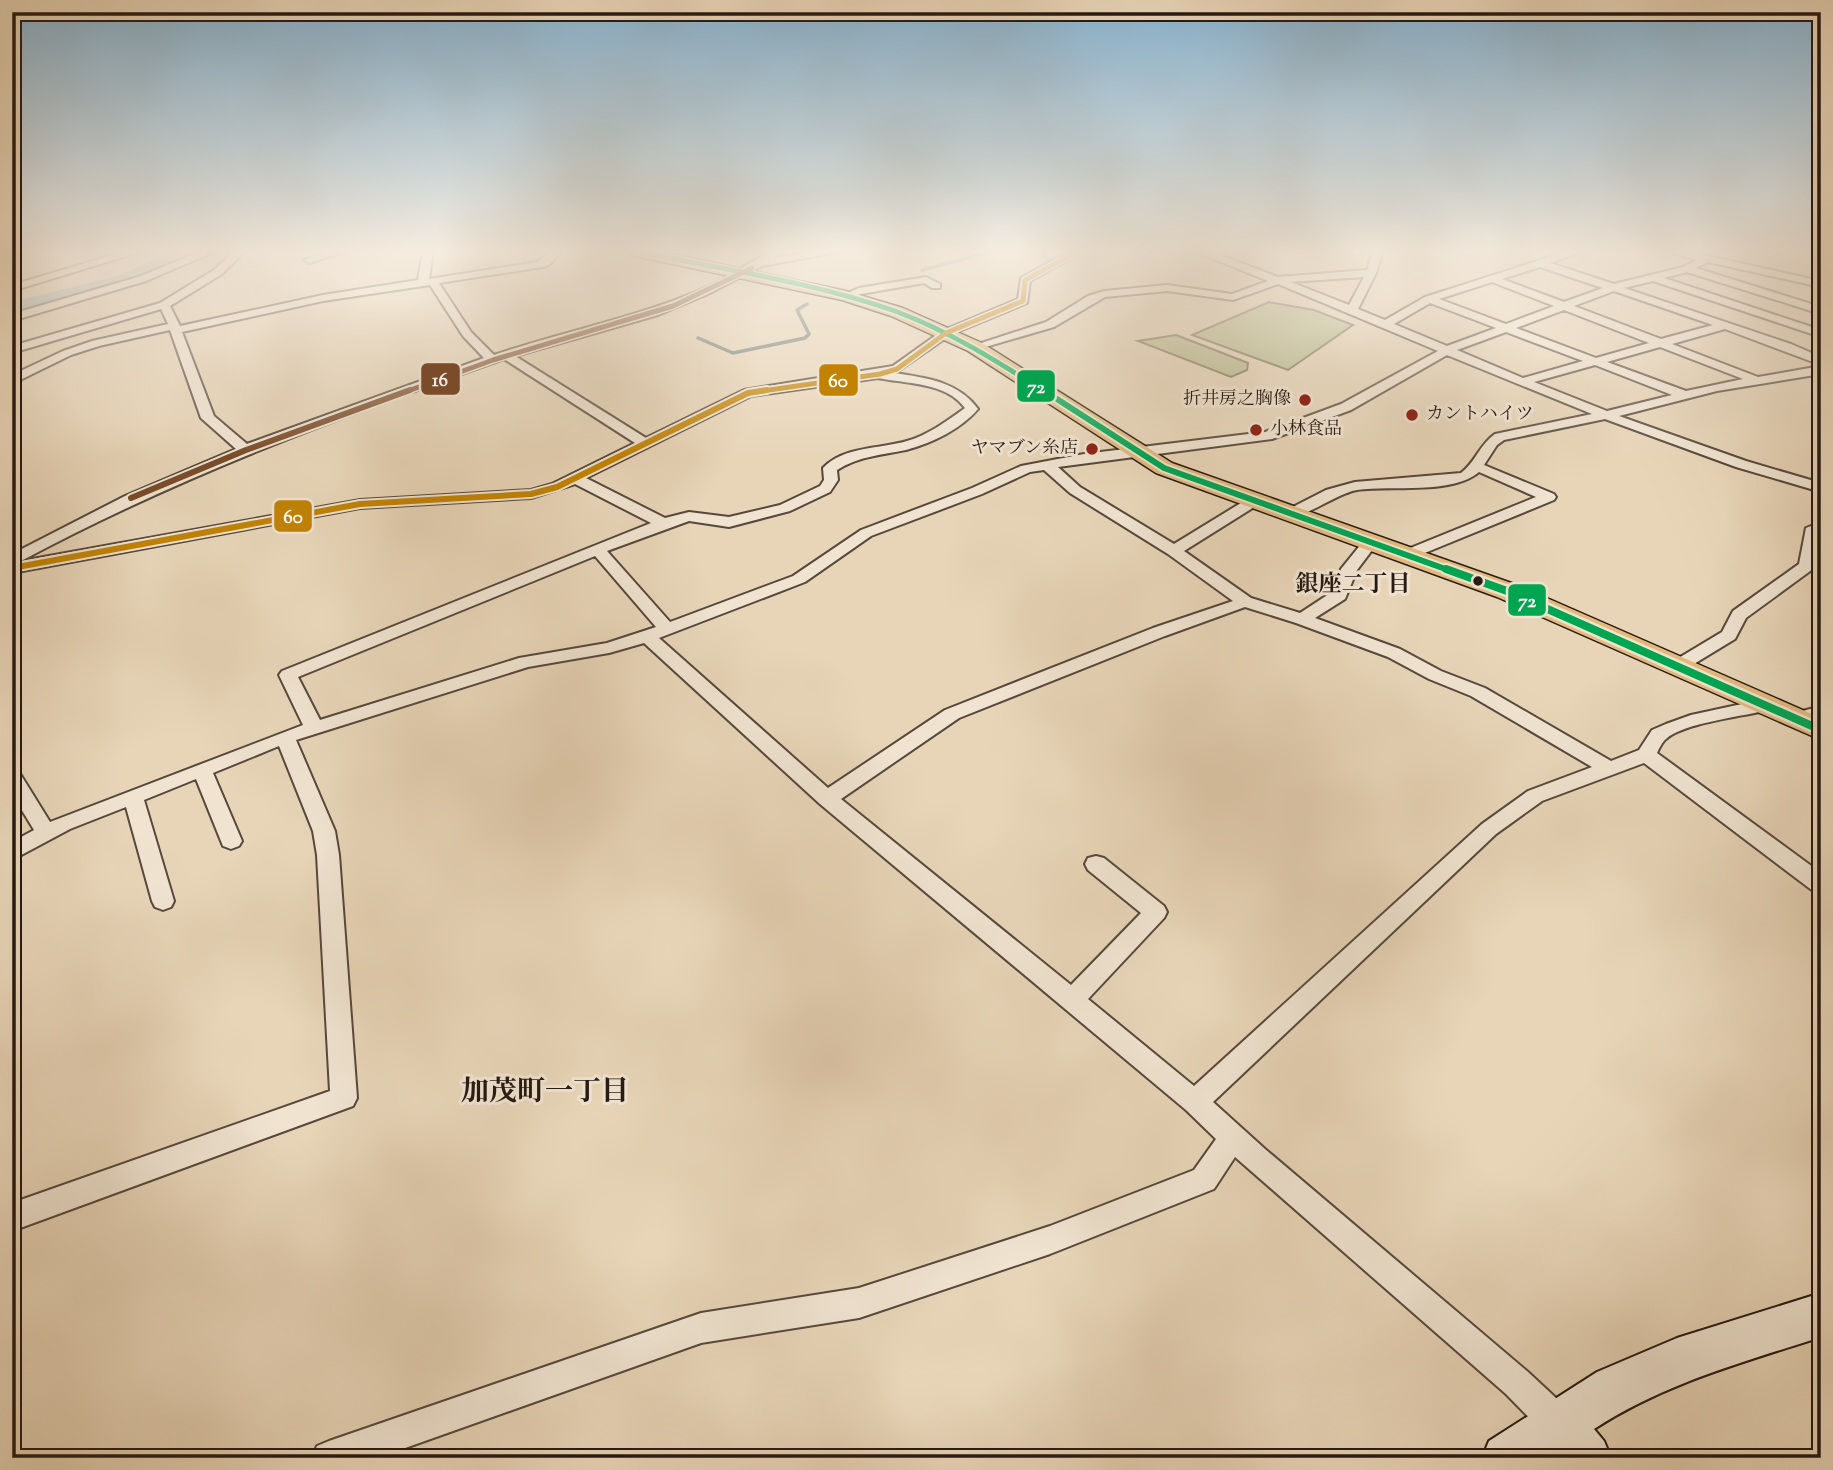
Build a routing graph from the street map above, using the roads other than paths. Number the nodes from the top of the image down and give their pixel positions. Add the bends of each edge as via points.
1 (115, 320) edge
2 (171, 320) edge
3 (216, 320) edge
4 (457, 320) edge
5 (627, 320) edge
6 (915, 320) edge
7 (978, 320) edge
8 (1061, 320) edge
9 (1376, 320) edge
10 (1394, 320) edge
11 (1484, 320) edge
12 (1527, 320) edge
13 (1600, 320) edge
14 (1710, 320) edge
15 (1778, 320) edge
16 (1387, 324) junction
17 (1726, 325) junction
18 (175, 328) junction
19 (1506, 328) junction
20 (946, 333) junction
21 (1821, 334) edge
22 (1660, 343) junction
23 (975, 347) junction
24 (1449, 349) junction
25 (12, 350) edge
26 (499, 357) junction
27 (1594, 361) junction
28 (1821, 361) edge
29 (1821, 370) edge
30 (880, 374) junction
31 (1754, 379) junction
32 (12, 380) edge
33 (1525, 381) junction
34 (1685, 395) junction
35 (1607, 415) junction
36 (646, 444) junction
37 (246, 450) junction
38 (1135, 452) junction
39 (1045, 464) junction
40 (1476, 466) junction
41 (574, 478) junction
42 (1821, 488) edge
43 (1254, 501) junction
44 (1292, 513) junction
45 (663, 523) junction
46 (1821, 526) edge
47 (1371, 541) junction
48 (599, 551) junction
49 (1174, 551) junction
50 (1409, 554) junction
51 (12, 560) edge
52 (12, 568) edge
53 (1245, 602) junction
54 (1302, 619) junction
55 (657, 633) junction
56 (1678, 666) junction
57 (1765, 705) junction
58 (1821, 712) edge
59 (1795, 719) junction
60 (315, 729) junction
61 (1821, 730) edge
62 (285, 737) junction
63 (1646, 755) junction
64 (202, 769) junction
65 (1610, 769) junction
66 (12, 777) edge
67 (133, 796) junction
68 (827, 799) junction
69 (47, 832) junction
70 (231, 841) dead end
71 (12, 852) edge
72 (1096, 864) dead end
73 (1821, 885) edge
74 (163, 901) dead end
75 (1072, 1000) junction
76 (1195, 1102) junction
77 (1233, 1136) junction
78 (12, 1217) edge
79 (1821, 1315) edge
80 (1573, 1441) edge
81 (329, 1458) edge
82 (1506, 1458) edge

1 - 25 street
2 - 18 street
3 - 18 street
4 - 26 street via 477,349
5 - 26 street
6 - 20 main road
7 - 20 street
8 - 23 street
9 - 16 street
10 - 16 street
11 - 19 street
12 - 19 street
13 - 22 street
14 - 17 street
15 - 21 street
16 - 24 street
17 - 22 street
17 - 28 street
18 - 32 street via 96,343
18 - 37 street via 208,418
19 - 24 street
19 - 27 street
20 - 23 main road
20 - 30 street via 897,369
22 - 27 street
22 - 31 street
23 - 38 main road
24 - 33 street
24 - 38 street via 1346,407 1278,433
26 - 36 street
26 - 37 street
27 - 33 street
27 - 34 street
29 - 31 street
30 - 36 street via 758,390
30 - 45 street via 938,385 964,399 972,409 915,443 845,458 830,468 831,480 825,489 785,508 729,522 689,516
31 - 34 street
33 - 35 street
34 - 35 street
35 - 40 street via 1500,437
35 - 42 street via 1701,453
36 - 41 street
37 - 51 street via 136,496
38 - 39 street
38 - 43 main road via 1164,468
39 - 49 street via 1075,490
39 - 55 street via 866,533 799,579
40 - 44 street via 1466,476 1451,480 1355,486
40 - 50 street via 1549,496
41 - 45 street
41 - 52 street via 531,494 360,504
43 - 44 main road
43 - 49 street
44 - 47 main road
45 - 48 street
46 - 56 street via 1814,528 1807,566 1739,615 1729,635
47 - 50 main road
47 - 54 street via 1349,569 1339,596
48 - 55 street
48 - 60 street via 288,675
49 - 53 street
50 - 56 main road via 1507,591
53 - 54 street
53 - 68 street via 952,714
54 - 65 street via 1394,653 1478,692
55 - 60 street via 610,648 526,662
55 - 68 street
56 - 57 main road
57 - 59 main road
57 - 63 street via 1673,728 1659,734
58 - 59 street
59 - 61 main road
60 - 62 street
62 - 64 street
62 - 78 street via 324,831 328,855 344,1098
63 - 65 street
63 - 73 street
64 - 67 street
64 - 70 street
65 - 76 street via 1535,796 1489,830
66 - 69 street
67 - 69 street
67 - 74 street
68 - 75 street
69 - 71 street
72 - 75 street via 1156,912
75 - 76 street
76 - 77 street
77 - 80 street via 1517,1382
77 - 81 street via 1203,1180 1050,1240 859,1303 701,1328
79 - 80 street via 1677,1361 1614,1389
80 - 82 street

